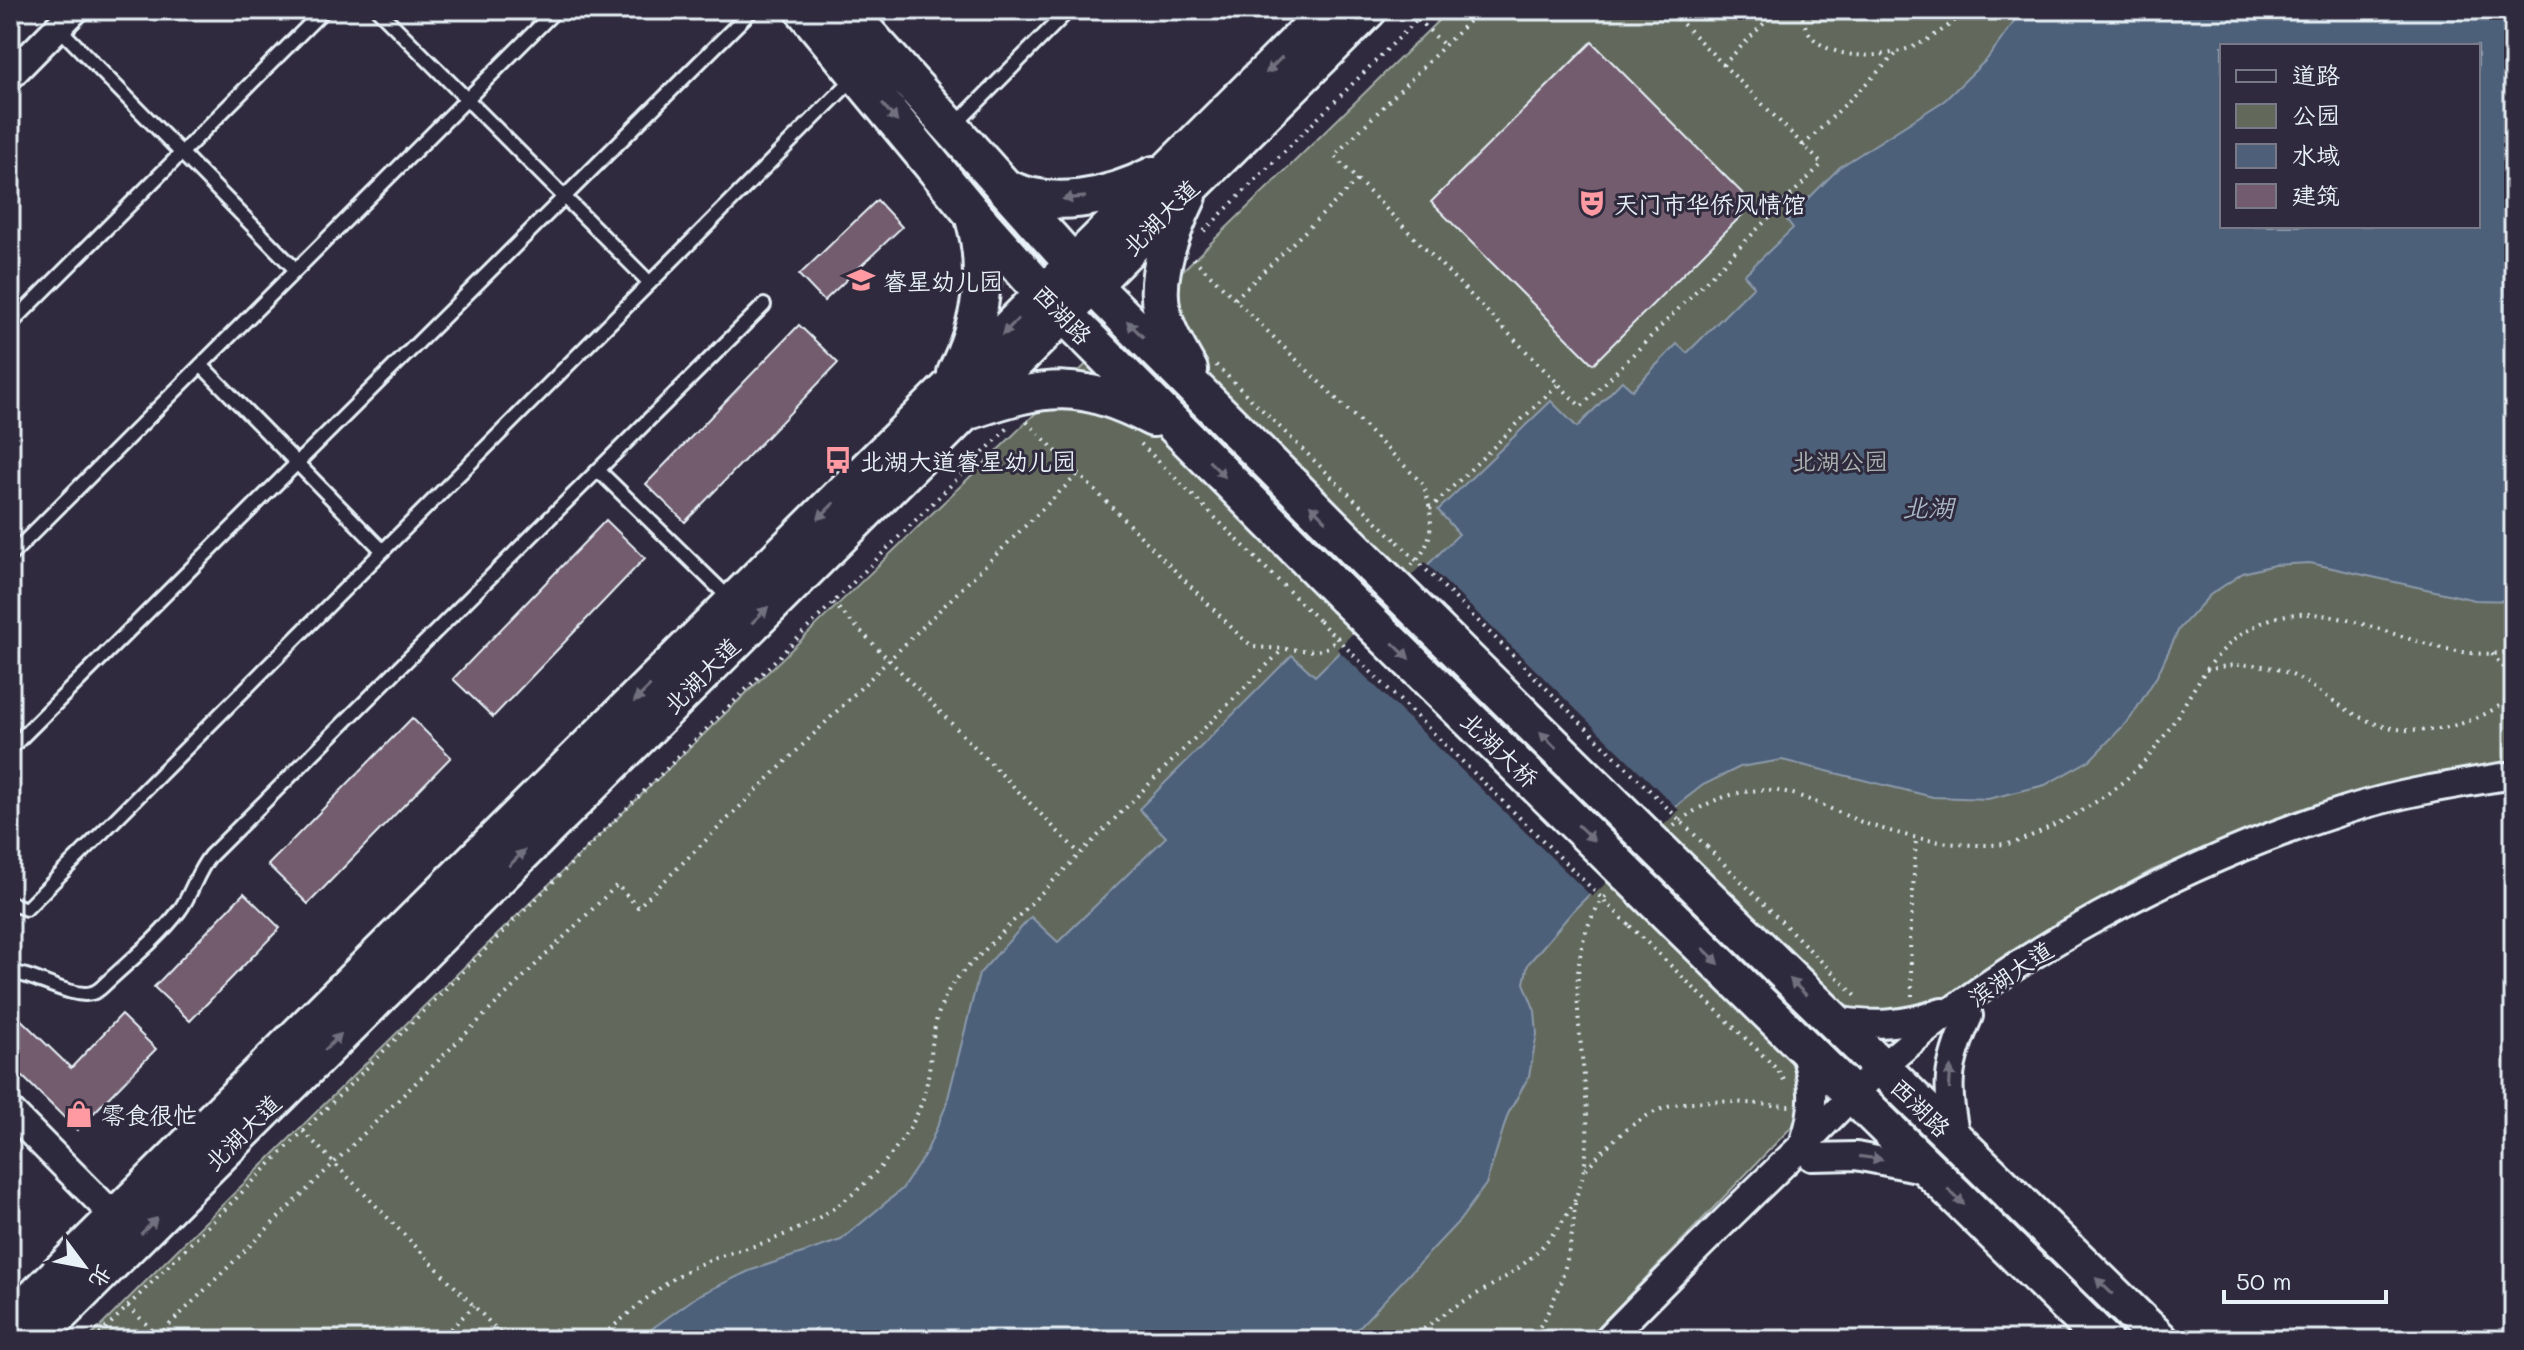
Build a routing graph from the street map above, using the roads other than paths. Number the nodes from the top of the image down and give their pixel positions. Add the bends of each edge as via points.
1 (324, 10) edge
2 (378, 10) edge
3 (556, 10) edge
4 (752, 10) edge
5 (804, 10) edge
6 (846, 10) edge
7 (1069, 10) edge
8 (1329, 10) edge
9 (1368, 10) edge
10 (66, 19) edge
11 (858, 74) junction
12 (10, 76) edge
13 (467, 99) junction
14 (951, 129) junction
15 (182, 153) junction
16 (1183, 175) junction
17 (999, 185) junction
18 (565, 197) junction
19 (972, 213) junction
20 (296, 270) junction
21 (1083, 275) junction
22 (650, 283) junction
23 (1053, 304) junction
24 (764, 305) dead end
25 (10, 325) edge
26 (201, 365) junction
27 (955, 402) junction
28 (1207, 403) junction
29 (1180, 432) junction
30 (297, 463) junction
31 (599, 471) junction
32 (383, 551) junction
33 (1386, 555) joint
34 (10, 556) edge
35 (1345, 597) joint
36 (734, 603) junction
37 (10, 749) edge
38 (2514, 775) edge
39 (2514, 791) edge
40 (1683, 873) joint
41 (1655, 901) joint
42 (10, 903) edge
43 (10, 972) edge
44 (1965, 1011) junction
45 (1831, 1020) junction
46 (1803, 1048) junction
47 (1886, 1074) junction
48 (1858, 1102) junction
49 (10, 1111) edge
50 (1957, 1143) junction
51 (1807, 1151) junction
52 (1928, 1170) junction
53 (115, 1217) junction
54 (10, 1322) edge
55 (34, 1340) edge
56 (1607, 1340) edge
57 (1629, 1340) edge
58 (2103, 1340) edge
59 (2160, 1340) edge

1 - 15 lane
2 - 13 lane
3 - 13 lane
4 - 18 lane
5 - 11 main road, 西湖路
6 - 14 main road, 西湖路
7 - 14 lane
8 -> 16 main road, 北湖大道
9 - 16 main road, 北湖大道
10 - 12 street
10 - 15 lane
11 -> 19 main road, 西湖路
11 - 22 lane
13 - 18 lane
13 - 20 lane
14 - 17 main road, 西湖路
15 - 20 lane
15 - 25 lane
16 -> 17 main road via 1079,199 1044,200
16 - 21 main road, 北湖大道
16 - 28 main road via 1159,288 1171,337
17 - 21 main road, 西湖路
18 - 22 lane
18 - 30 lane
19 - 23 main road, 西湖路
19 - 27 main road via 982,244 983,288
20 - 26 lane
21 - 23 main road, 北湖大道
28 -> 21 main road, 西湖路
22 - 32 lane
23 - 27 main road, 北湖大道
23 - 29 main road, 西湖路
24 - 31 lane
26 - 30 lane
26 - 34 lane
27 - 29 main road via 1051,390 1081,392 1116,399
27 -> 36 main road, 北湖大道
55 -> 27 main road, 北湖大道
33 -> 28 main road, 西湖路
29 -> 35 main road, 西湖路
30 - 32 lane
30 - 37 lane
31 - 36 lane
31 - 43 lane via 210,856 181,908 103,986 78,994
32 - 42 lane via 26,909
40 -> 33 main road, 北湖大桥, bridge
35 -> 41 main road, 北湖大桥, bridge
36 -> 53 main road, 北湖大道
38 - 44 street, 滨湖大道 via 2344,810 2205,863 2034,954
39 - 44 street, 滨湖大道 via 2433,803 2347,827 2198,885
45 -> 40 main road, 西湖路
41 -> 46 main road, 西湖路
44 - 45 street via 1882,1025
44 - 47 street, 滨湖大道
50 -> 44 street via 1949,1075
45 - 47 main road, 西湖路
46 - 48 main road, 西湖路
46 - 51 street via 1812,1078 1801,1106 1810,1124
47 - 48 street, 滨湖大道
47 - 50 main road, 西湖路
48 - 51 street, 滨湖大道
48 - 52 main road, 西湖路
49 - 53 street
59 -> 50 main road, 西湖路
51 -> 52 street
51 - 56 street, 滨湖大道
51 - 57 street, 滨湖大道
52 -> 58 main road, 西湖路
53 - 54 main road, 北湖大道

